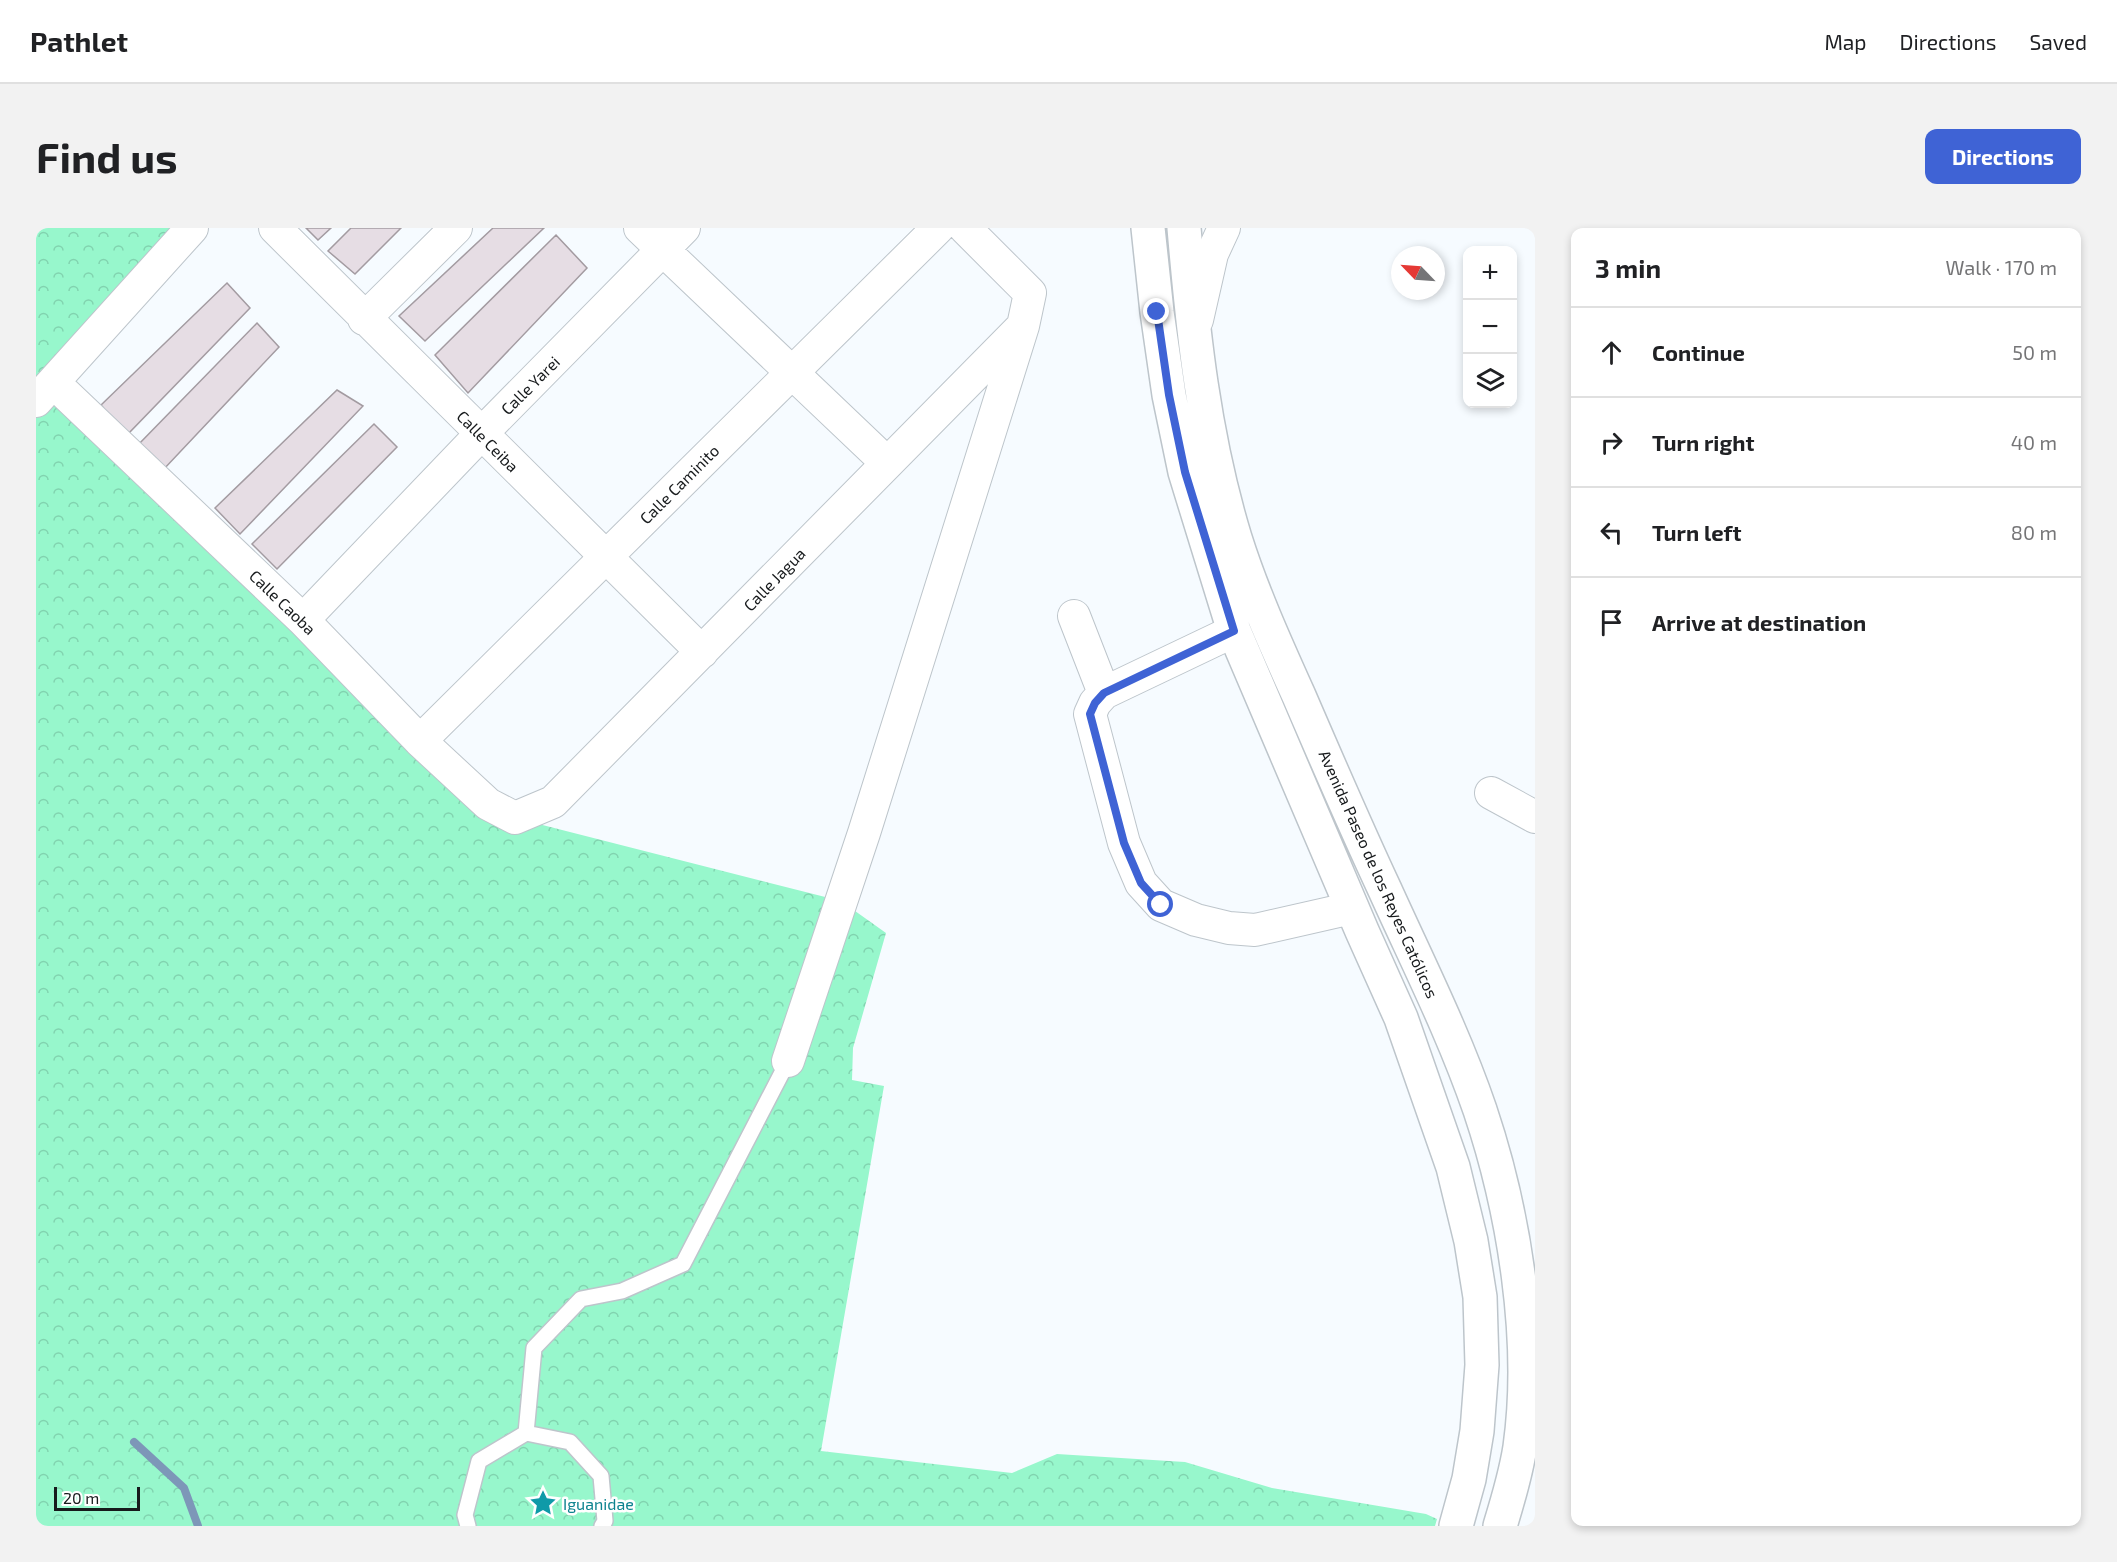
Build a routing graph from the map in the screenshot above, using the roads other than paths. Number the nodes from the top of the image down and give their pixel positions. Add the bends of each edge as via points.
1 (192, 228) edge
2 (275, 228) edge
3 (456, 228) edge
4 (640, 228) edge
5 (938, 228) edge
6 (964, 228) edge
7 (1148, 228) edge
8 (1184, 228) edge
9 (1224, 228) edge
10 (674, 239) edge
11 (364, 319) junction
12 (1023, 326) junction
13 (1194, 336) junction
14 (792, 372) junction
15 (44, 391) edge
16 (481, 434) junction
17 (887, 463) junction
18 (606, 557) junction
19 (1074, 616) dead end
20 (303, 621) junction
21 (1234, 631) junction
22 (702, 652) junction
23 (1104, 693) junction
24 (420, 741) junction
25 (1491, 793) dead end
26 (1535, 817) edge
27 (515, 818) joint
28 (1352, 908) junction
29 (788, 1061) joint
30 (526, 1433) junction
31 (1469, 1479) junction
32 (1522, 1499) edge
33 (607, 1524) edge
34 (468, 1526) edge
35 (1456, 1526) edge
36 (1500, 1526) edge

1 - 15 street
2 - 11 street, Calle Ceiba
3 - 11 street
4 - 10 street
5 - 14 street, Calle Caminito
6 - 12 street via 1030,293
7 - 21 main road via 1167,383 1185,472
8 - 13 main road, Avenida Paseo de los Reyes Católicos
9 - 13 street via 1212,254
10 - 14 street
10 - 16 street, Calle Yarei
11 - 16 street, Calle Ceiba
12 - 17 street, Calle Jagua
12 - 29 street
13 - 32 main road, Avenida Paseo de los Reyes Católicos via 1210,439 1235,539 1272,636 1449,1030 1480,1110 1500,1179 1524,1324
14 - 17 street
14 - 18 street, Calle Caminito
15 - 20 street, Calle Caoba
16 - 18 street, Calle Ceiba
16 - 20 street, Calle Yarei
17 - 22 street, Calle Jagua
18 - 22 street, Calle Ceiba
18 - 24 street, Calle Caminito
19 - 23 street
20 - 24 street, Calle Caoba
21 - 23 street
21 - 28 main road
22 - 27 street, Calle Jagua via 553,802
23 - 28 street via 1090,714 1124,843 1141,883 1161,905 1196,920 1255,930
24 - 27 street, Calle Caoba via 488,804
25 - 26 street
28 - 31 main road via 1401,1018 1453,1167 1472,1241 1480,1297 1482,1365
29 - 30 lane via 683,1264 622,1292 581,1299 534,1348
30 - 33 lane via 570,1442 601,1476
30 - 34 lane via 479,1461 465,1515
31 - 32 main road
31 - 35 main road
32 - 36 main road, Avenida Paseo de los Reyes Católicos

